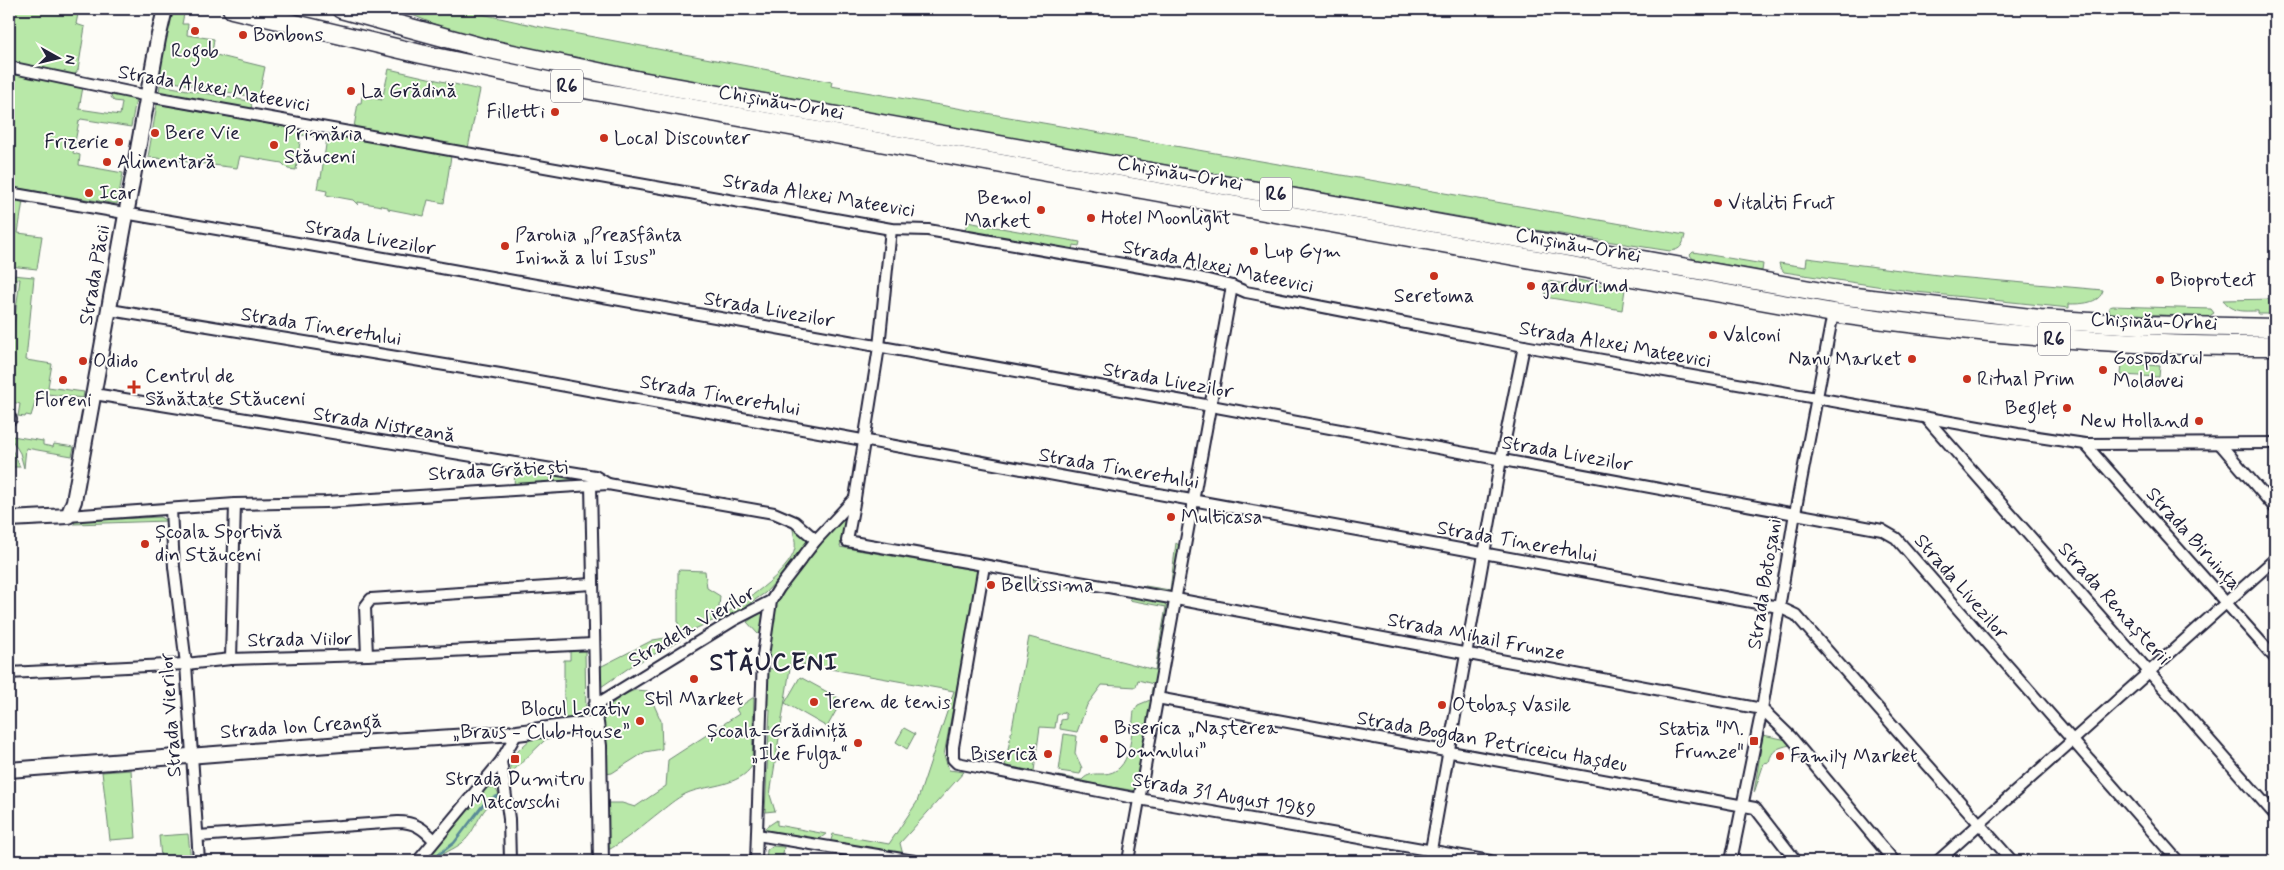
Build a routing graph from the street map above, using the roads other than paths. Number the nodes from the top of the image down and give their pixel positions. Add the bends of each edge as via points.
1 (152, 9) edge
2 (165, 9) edge
3 (232, 9) edge
4 (341, 9) edge
5 (158, 39) junction
6 (9, 67) edge
7 (148, 96) junction
8 (9, 193) edge
9 (126, 214) junction
10 (891, 228) junction
11 (1232, 286) junction
12 (110, 310) junction
13 (1833, 313) junction
14 (2275, 328) edge
15 (1524, 346) junction
16 (2275, 346) edge
17 (879, 347) junction
18 (94, 394) junction
19 (1817, 399) junction
20 (1211, 406) junction
21 (1926, 418) junction
22 (864, 440) junction
23 (2275, 443) edge
24 (2085, 444) junction
25 (2220, 444) junction
26 (1501, 459) junction
27 (608, 484) junction
28 (591, 485) junction
29 (855, 498) junction
30 (1194, 501) junction
31 (235, 504) junction
32 (2275, 508) edge
33 (171, 509) junction
34 (1795, 513) junction
35 (68, 516) junction
36 (9, 519) edge
37 (816, 540) junction
38 (1484, 554) junction
39 (2275, 559) edge
40 (984, 566) junction
41 (592, 584) junction
42 (1176, 599) junction
43 (771, 601) junction
44 (2226, 602) junction
45 (1779, 607) junction
46 (593, 644) junction
47 (1466, 653) junction
48 (368, 655) junction
49 (2275, 658) edge
50 (231, 659) junction
51 (186, 664) junction
52 (2151, 672) junction
53 (9, 673) edge
54 (1157, 698) junction
55 (594, 706) junction
56 (1762, 709) junction
57 (596, 723) junction
58 (517, 733) junction
59 (2071, 740) junction
60 (1450, 752) junction
61 (192, 755) junction
62 (500, 761) junction
63 (9, 770) edge
64 (1140, 799) junction
65 (1742, 806) junction
66 (2275, 814) edge
67 (1980, 823) junction
68 (757, 835) junction
69 (198, 836) junction
70 (434, 840) junction
71 (1432, 850) junction
72 (199, 861) edge
73 (418, 861) edge
74 (510, 861) edge
75 (600, 861) edge
76 (756, 861) edge
77 (914, 861) edge
78 (1128, 861) edge
79 (1429, 861) edge
80 (1490, 861) edge
81 (1731, 861) edge
82 (1796, 861) edge
83 (1894, 861) edge
84 (1938, 861) edge
85 (2012, 861) edge
86 (2178, 861) edge

1 - 5 street via 157,17
2 - 5 street
3 - 13 highway, Chișinău-Orhei / R6 via 590,90
4 - 14 highway, Chișinău-Orhei / R6 via 480,47 641,80 1838,295 2040,319
5 - 7 street, Strada Păcii
6 - 7 street, Strada Alexei Mateevici
7 - 9 street, Strada Păcii
7 - 10 street, Strada Alexei Mateevici
8 - 9 street, Strada Livezilor
9 - 12 street, Strada Păcii
9 - 17 street, Strada Livezilor
10 - 11 street, Strada Alexei Mateevici via 928,230 1192,276
10 - 17 street
11 - 15 street, Strada Alexei Mateevici via 1246,292
11 - 20 street
12 - 18 street, Strada Păcii
12 - 22 street, Strada Tineretului via 500,374
13 - 16 highway, Chișinău-Orhei / R6 via 2024,337
13 - 19 street, Strada Botoșani
15 - 19 street, Strada Alexei Mateevici
15 - 26 street
17 - 20 street, Strada Livezilor
17 - 22 street
18 - 27 street, Strada Nistreană via 595,476
18 - 35 street, Strada Păcii via 74,501
19 - 21 street, Strada Alexei Mateevici
19 - 34 street, Strada Botoșani
20 - 26 street, Strada Livezilor
20 - 30 street
21 - 24 street, Strada Alexei Mateevici
21 - 52 street, Strada Renașterii
22 - 29 street
22 - 30 street, Strada Tineretului
23 - 25 street, Strada Alexei Mateevici
24 - 25 street, Strada Alexei Mateevici
24 - 44 street, Strada Biruința
25 - 32 street
26 - 34 street, Strada Livezilor
26 - 38 street
27 - 28 street, Strada Grătiești
27 - 37 street, Strada Grătiești via 774,513 796,522
28 - 31 street, Strada Grătiești via 326,502
28 - 41 street
29 - 37 street, Stradela Vierilor
29 - 40 street, Strada Mihail Frunze via 847,541
30 - 38 street, Strada Tineretului
30 - 42 street
31 - 33 street, Strada Grătiești
31 - 50 street
33 - 35 street, Strada Grătiești
33 - 51 street, Strada Vierilor via 174,567
34 - 45 street, Strada Botoșani
34 - 59 street, Strada Livezilor via 1890,533
35 - 36 street, Strada Grătiești
37 - 43 street, Stradela Vierilor
38 - 45 street, Strada Tineretului
38 - 47 street
39 - 44 street
40 - 42 street, Strada Mihail Frunze
40 - 64 street, Strada 31 August 1989 via 953,759 963,765
41 - 46 street
41 - 48 street via 371,599 365,607
42 - 47 street, Strada Mihail Frunze
42 - 54 street
43 - 55 street, Stradela Vierilor via 734,620
43 - 68 street via 762,656
44 - 49 street, Strada Biruința
44 - 52 street
45 - 56 street, Strada Botoșani
45 - 67 street, Strada Tineretului via 1796,615
46 - 48 street, Strada Viilor
46 - 55 street
47 - 56 street, Strada Mihail Frunze
47 - 60 street
48 - 50 street, Strada Viilor
50 - 51 street, Strada Viilor
51 - 53 street, Strada Viilor
51 - 61 street, Strada Vierilor
52 - 59 street
52 - 66 street, Strada Renașterii
54 - 60 street, Strada Bogdan Petriceicu Hașdeu
54 - 64 street
55 - 57 street
56 - 65 street, Strada Botoșani
56 - 83 street via 1790,736
57 - 58 street, Strada Ion Creangă
57 - 75 street
58 - 61 street, Strada Ion Creangă
58 - 62 street
59 - 67 street
59 - 86 street, Strada Livezilor
60 - 65 street, Strada Bogdan Petriceicu Hașdeu
60 - 71 street
61 - 63 street, Strada Ion Creangă
61 - 69 street, Strada Vierilor
62 - 70 street
62 - 74 street via 508,810
64 - 71 street, Strada 31 August 1989
64 - 78 street
65 - 81 street, Strada Botoșani
65 - 82 street, Strada Bogdan Petriceicu Hașdeu via 1755,808
67 - 84 street
67 - 85 street, Strada Tineretului
68 - 76 street
68 - 77 street
69 - 70 street via 408,822
69 - 72 street, Strada Vierilor
70 - 73 street
71 - 79 street
71 - 80 street, Strada 31 August 1989

